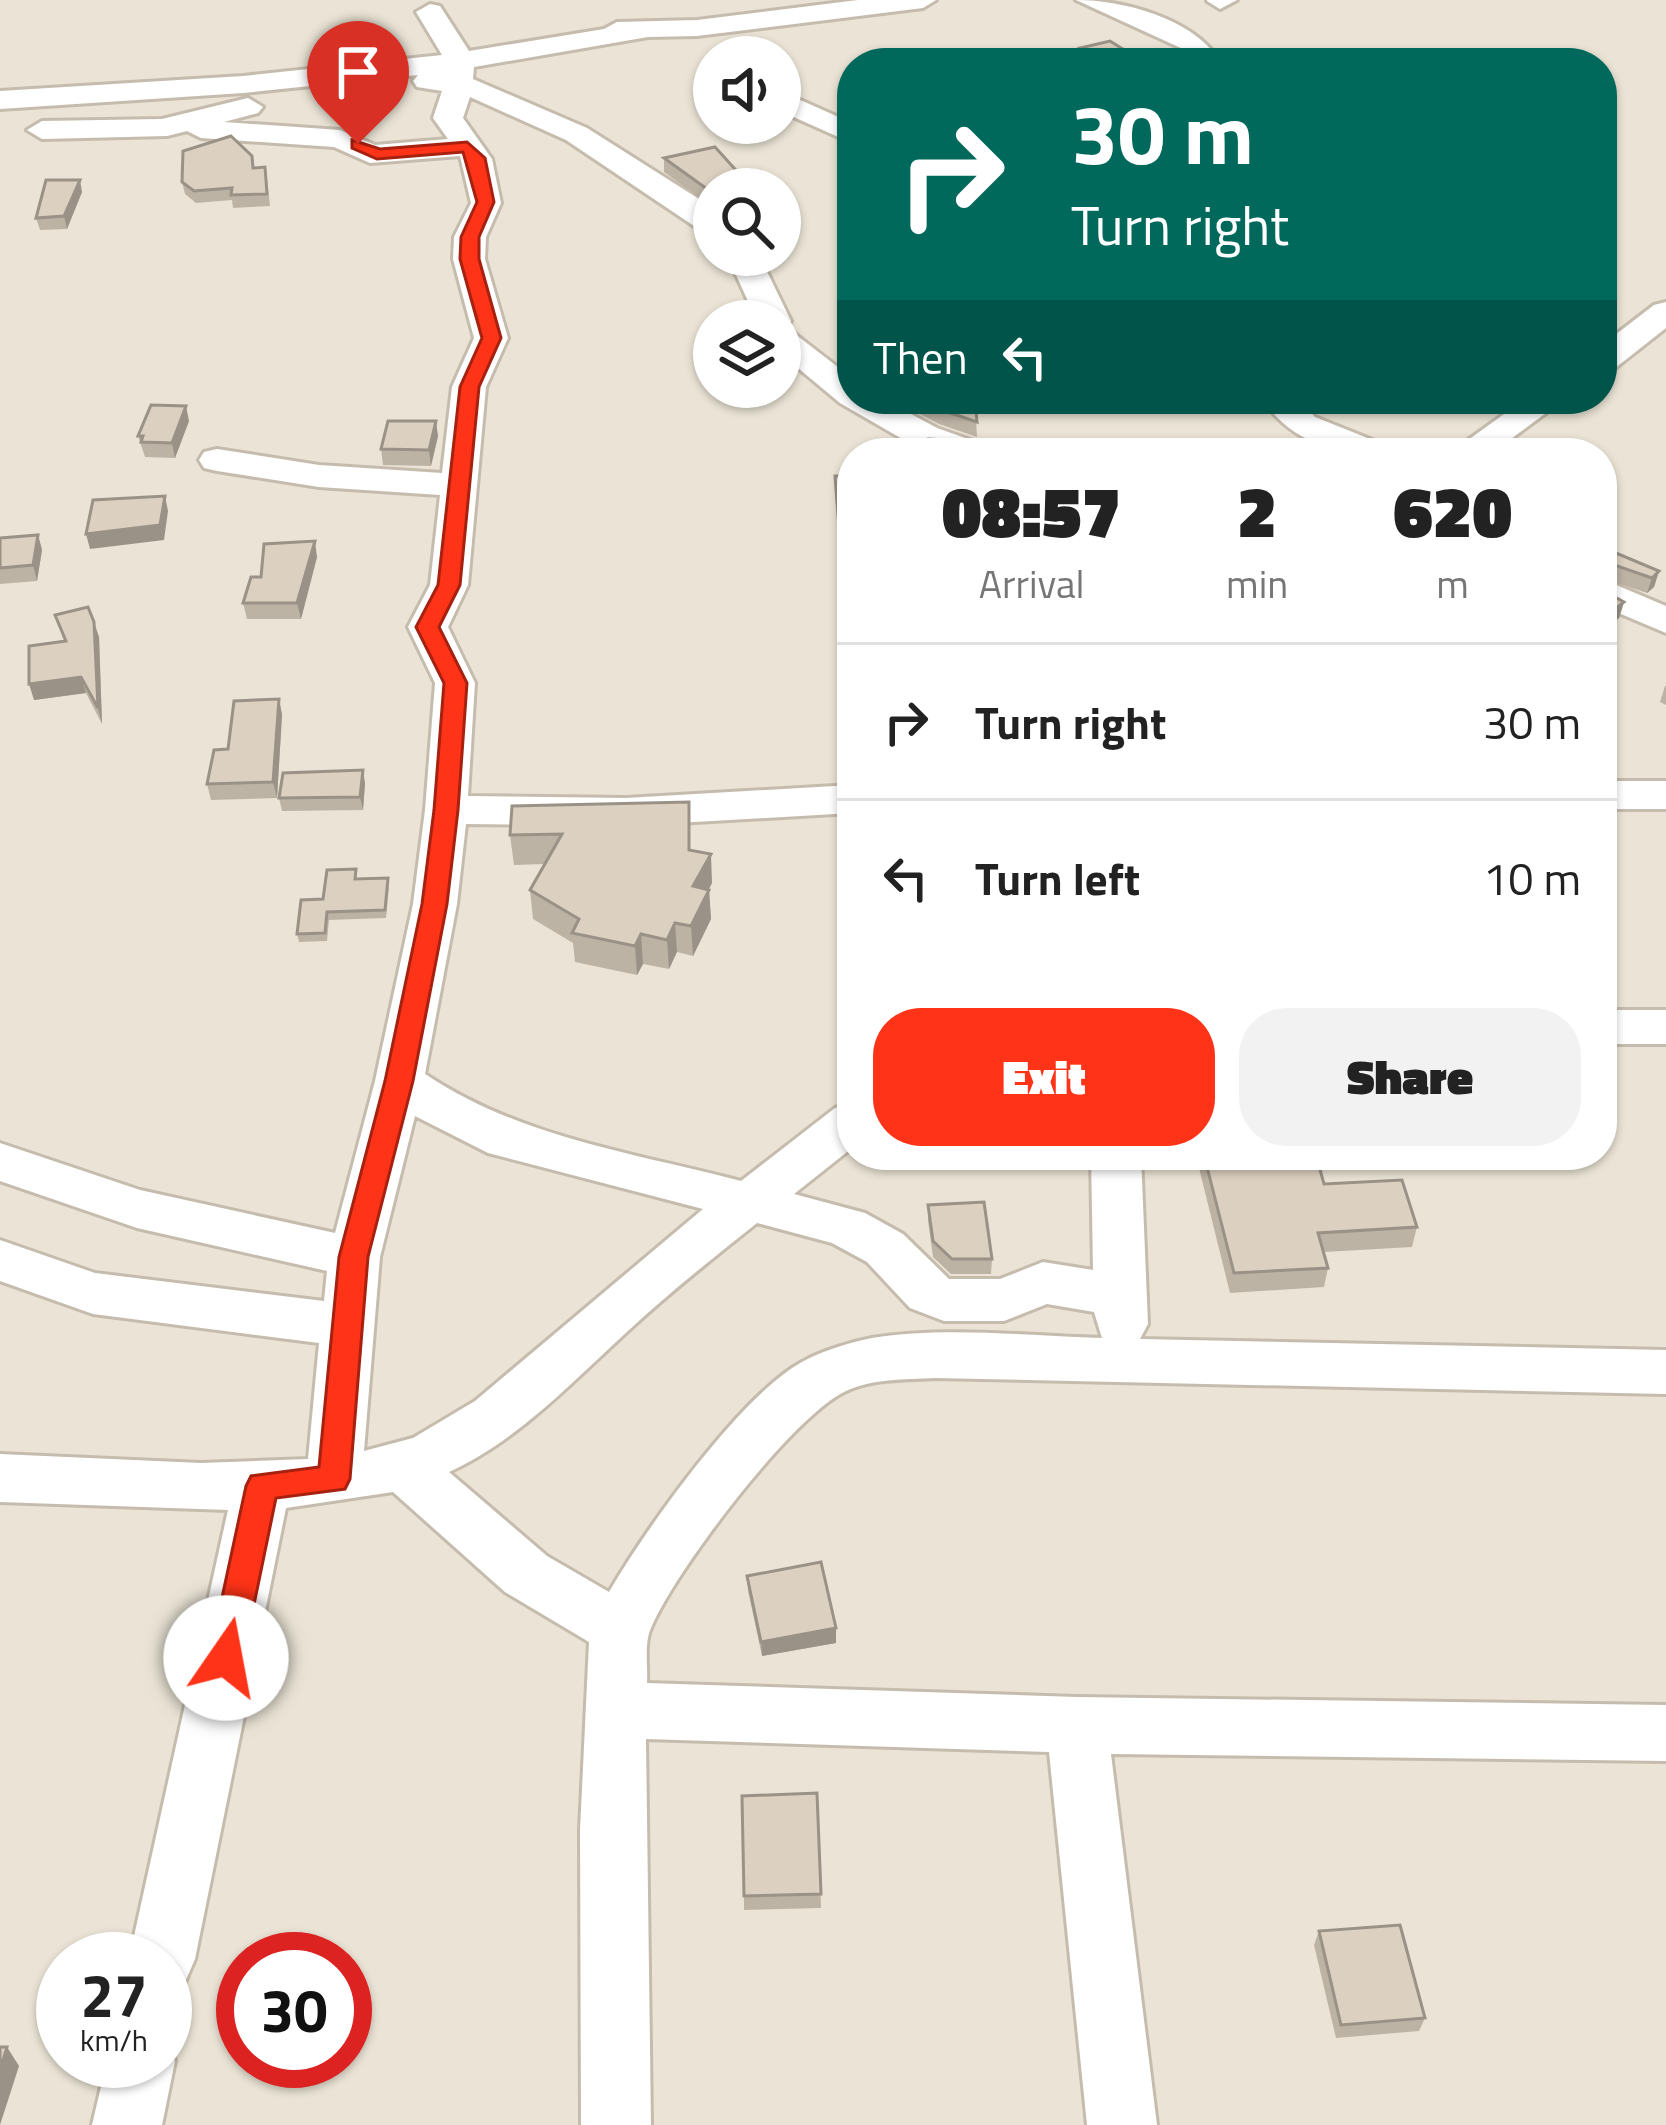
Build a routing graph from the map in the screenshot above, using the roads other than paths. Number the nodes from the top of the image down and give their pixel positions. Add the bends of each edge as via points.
1 (923, 0) edge
2 (1089, 0) edge
3 (420, 6) edge
4 (698, 28) junction
5 (645, 30) junction
6 (705, 36) edge
7 (1197, 48) edge
8 (460, 71) junction
9 (111, 98) junction
10 (0, 100) edge
11 (837, 100) edge
12 (801, 101) edge
13 (801, 110) edge
14 (162, 127) junction
15 (837, 127) edge
16 (467, 147) junction
17 (693, 210) edge
18 (1666, 312) edge
19 (1617, 350) edge
20 (801, 354) edge
21 (837, 384) edge
22 (883, 414) edge
23 (1294, 414) edge
24 (1526, 414) edge
25 (930, 438) edge
26 (1336, 438) edge
27 (1490, 438) edge
28 (217, 460) dead end
29 (460, 485) junction
30 (1617, 598) edge
31 (1666, 621) edge
32 (1666, 794) edge
33 (1617, 795) edge
34 (837, 801) edge
35 (446, 810) junction
36 (1617, 1027) edge
37 (1666, 1027) edge
38 (399, 1081) junction
39 (837, 1133) edge
40 (0, 1162) edge
41 (1116, 1170) edge
42 (753, 1202) junction
43 (354, 1257) junction
44 (0, 1260) edge
45 (1117, 1295) junction
46 (345, 1325) junction
47 (1126, 1358) junction
48 (1666, 1372) edge
49 (402, 1466) junction
50 (0, 1478) edge
51 (334, 1479) junction
52 (262, 1486) junction
53 (620, 1629) junction
54 (616, 1710) junction
55 (1077, 1725) junction
56 (1666, 1733) edge
57 (168, 1932) edge
58 (136, 2088) edge
59 (128, 2125) edge
60 (616, 2125) edge
61 (1122, 2125) edge

1 - 4 street
2 - 7 street
3 - 5 street via 462,25 517,31
3 - 8 street
4 - 5 street
4 - 6 street
5 - 8 street
8 - 9 street
8 - 14 street via 320,108 246,107
8 - 16 street via 448,118
8 - 17 street via 632,166
9 - 10 street
9 - 14 street via 123,117
9 - 14 street via 74,122 17,132
11 - 12 street
13 - 15 street
14 - 16 street via 340,139 370,154
16 - 29 street via 486,202 470,259 491,338 470,387
18 - 19 street
20 - 21 street
22 - 25 street
23 - 26 street
24 - 27 street
28 - 29 street
29 - 35 street via 449,585 428,627 455,683
30 - 31 street
32 - 33 street
34 - 35 street via 626,812
35 - 38 street
36 - 37 street
38 - 42 street via 506,1140
38 - 43 street
39 - 42 street
40 - 43 street via 137,1209
41 - 45 street
42 - 45 street via 847,1226 944,1300 1004,1300 1043,1282
42 - 49 street via 521,1396
43 - 46 street
44 - 46 street via 93,1293
45 - 47 street
46 - 51 street
47 - 48 street
47 - 53 street via 870,1360 822,1378 781,1409 666,1546
49 - 51 street
49 - 53 street via 526,1574
50 - 52 street
51 - 52 street
52 - 57 street
53 - 54 street
54 - 55 street
54 - 60 street
55 - 56 street
55 - 61 street
58 - 59 street

